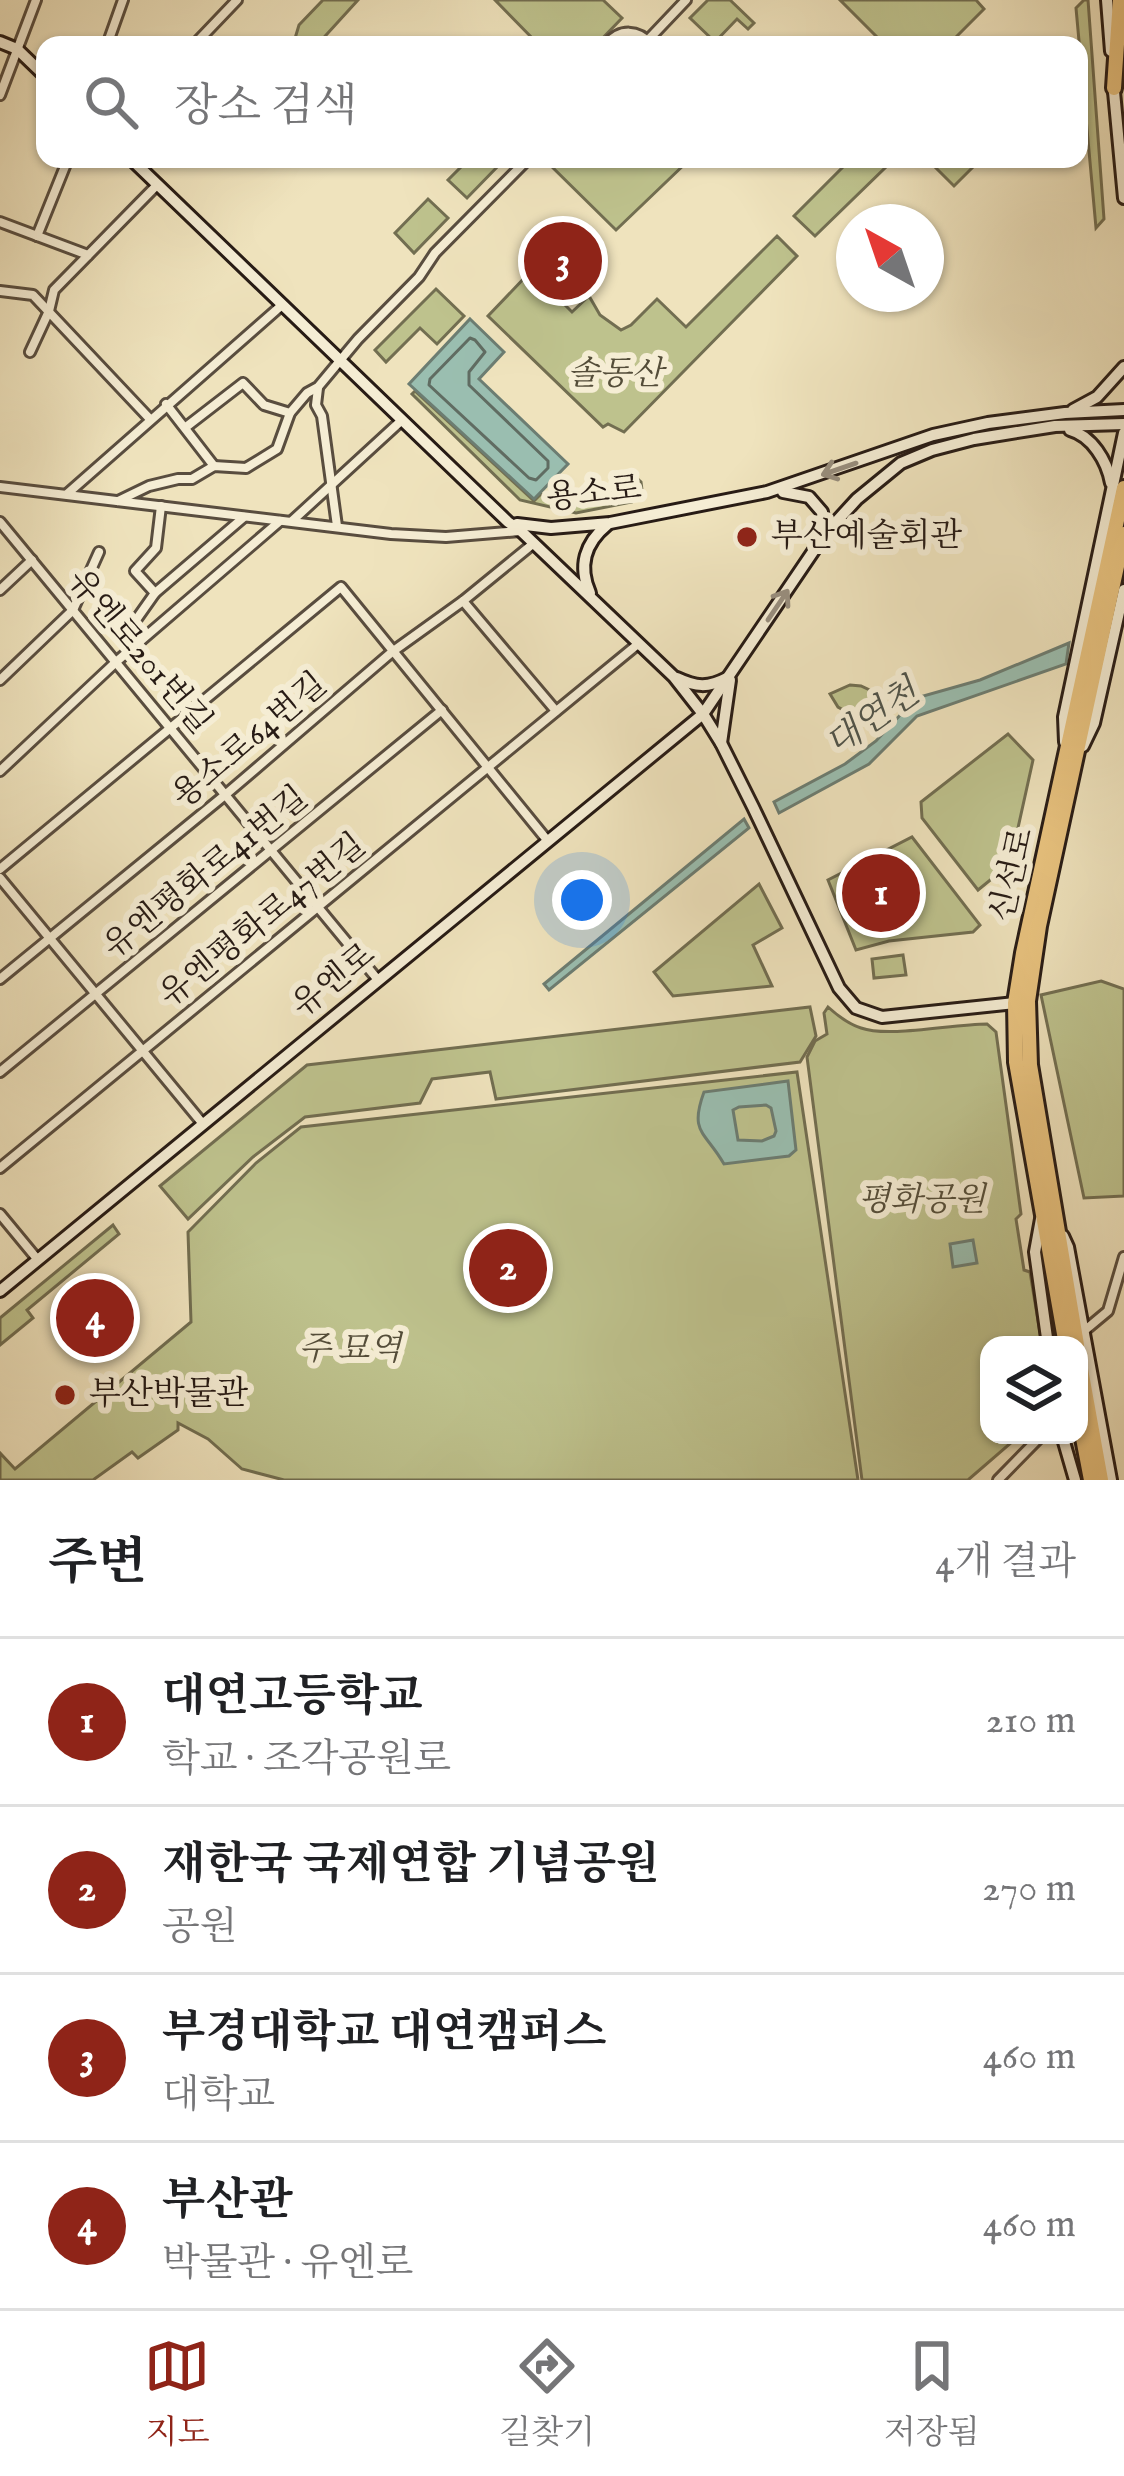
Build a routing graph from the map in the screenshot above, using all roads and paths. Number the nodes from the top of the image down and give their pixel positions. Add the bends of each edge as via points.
1 (36, 0) edge
2 (123, 0) edge
3 (237, 0) edge
4 (686, 0) edge
5 (1107, 0) edge
6 (1121, 0) edge
7 (1124, 17) edge
8 (110, 36) edge
9 (203, 36) edge
10 (655, 36) edge
11 (0, 43) edge
12 (17, 49) junction
13 (36, 67) edge
14 (1114, 88) junction
15 (0, 95) edge
16 (64, 168) edge
17 (140, 168) edge
18 (519, 168) edge
19 (158, 185) junction
20 (1124, 198) edge
21 (0, 221) edge
22 (37, 236) junction
23 (88, 255) junction
24 (0, 291) edge
25 (282, 304) junction
26 (49, 311) junction
27 (30, 352) dead end
28 (341, 361) junction
29 (1124, 367) edge
30 (318, 386) junction
31 (166, 404) junction
32 (1124, 410) edge
33 (290, 413) junction
34 (1065, 413) junction
35 (150, 418) junction
36 (402, 420) junction
37 (1055, 426) junction
38 (186, 427) junction
39 (1124, 429) edge
40 (214, 466) junction
41 (331, 485) junction
42 (0, 487) edge
43 (1118, 489) edge
44 (767, 493) junction
45 (66, 495) junction
46 (118, 501) junction
47 (160, 506) junction
48 (245, 516) junction
49 (0, 521) edge
50 (286, 521) junction
51 (508, 522) junction
52 (610, 523) junction
53 (337, 527) junction
54 (521, 531) junction
55 (826, 534) junction
56 (1124, 534) edge
57 (534, 543) junction
58 (99, 551) dead end
59 (32, 560) junction
60 (0, 590) edge
61 (1124, 590) edge
62 (154, 593) junction
63 (593, 599) junction
64 (463, 601) junction
65 (73, 610) junction
66 (140, 642) junction
67 (638, 644) junction
68 (392, 652) junction
69 (116, 662) junction
70 (1089, 671) junction
71 (730, 676) junction
72 (674, 677) junction
73 (0, 680) edge
74 (442, 710) junction
75 (556, 711) junction
76 (703, 714) junction
77 (170, 728) junction
78 (721, 743) junction
79 (1071, 759) junction
80 (488, 767) junction
81 (0, 772) edge
82 (225, 795) junction
83 (548, 840) junction
84 (271, 850) junction
85 (0, 869) edge
86 (0, 878) edge
87 (318, 907) junction
88 (50, 938) junction
89 (0, 979) edge
90 (378, 980) junction
91 (96, 994) junction
92 (1016, 1003) junction
93 (143, 1051) junction
94 (0, 1072) edge
95 (203, 1124) junction
96 (0, 1168) edge
97 (0, 1214) edge
98 (1047, 1215) junction
99 (1124, 1257) edge
100 (38, 1260) junction
101 (0, 1291) edge
102 (1047, 1336) edge
103 (1065, 1336) edge
104 (1079, 1336) edge
105 (1082, 1336) edge
106 (1088, 1375) edge
107 (1088, 1408) edge
108 (1033, 1444) edge
109 (1065, 1444) edge
110 (1084, 1444) edge
111 (998, 1480) edge
112 (1075, 1480) edge
113 (1091, 1480) edge
114 (1101, 1480) edge
115 (1111, 1480) edge

1 - 12 street
2 - 8 street
3 - 9 street
4 - 10 street
5 - 14 main road
6 - 7 highway
6 - 14 highway
11 - 12 main road
12 - 13 main road
12 - 15 street
14 - 20 main road
16 - 22 street
17 - 19 main road, 용소로
18 - 28 street
19 - 23 street
19 - 25 main road, 용소로
21 - 22 street
22 - 23 street
23 - 26 street via 54,290
24 - 26 street via 33,295
25 - 28 main road, 용소로
25 - 31 street
26 - 27 street
26 - 35 street
28 - 30 street
28 - 36 main road, 용소로
29 - 34 main road via 1097,397
30 - 33 street
30 - 41 street
31 - 35 street
31 - 38 street
32 - 34 main road, 용소로
33 - 38 street via 264,405 243,382
33 - 40 street via 277,449 246,468
34 -> 44 main road, 용소로 via 933,435
35 - 45 street
36 - 41 street
36 - 51 main road, 용소로
37 - 39 main road
37 - 43 main road via 1092,444
37 - 55 main road via 974,439 901,463
38 - 40 street
39 - 43 main road
40 - 46 street
41 - 50 street
41 - 53 street
42 - 45 street
43 - 70 highway
43 - 79 main road via 1064,717
44 - 52 main road, 용소로
44 - 55 main road via 809,497
45 - 46 street
46 - 47 street
47 - 48 street
47 - 62 street via 156,548 135,571
48 - 50 street
48 - 62 street
49 - 59 street, 유엔로201번길
50 - 53 street
50 - 66 street
51 - 52 main road, 용소로
51 - 54 main road
52 - 63 main road via 586,551 584,579
53 - 54 street via 446,537
54 - 57 main road
71 -> 55 main road
56 - 70 highway
57 - 63 main road
57 - 64 street, 용소로64번길
58 - 65 street
59 - 60 street
59 - 65 street, 유엔로201번길
61 - 79 main road via 1094,723
62 - 66 street via 130,627
63 - 67 main road
64 - 68 street, 용소로64번길
64 - 75 street
65 - 69 street, 유엔로201번길
65 - 73 street
66 - 69 street
67 - 72 main road
67 - 75 street, 유엔평화로47번길
68 - 74 street
68 - 77 street via 341,587
68 - 82 street, 용소로64번길
69 - 77 street, 유엔로201번길
69 - 81 street
70 - 79 highway
71 - 72 main road via 713,686
71 - 76 main road, 유엔로
71 - 78 main road
72 - 76 main road
74 - 80 street
74 - 84 street, 유엔평화로41번길
75 - 80 street, 유엔평화로47번길
76 - 78 main road
76 - 83 main road, 유엔로
77 - 82 street, 유엔로201번길
77 - 85 street
78 - 92 main road via 839,988 856,1008 882,1017
79 - 92 highway, 신선로
79 - 98 highway via 1028,1001
80 - 83 street
80 - 87 street, 유엔평화로47번길
82 - 84 street, 유엔로201번길
82 - 88 street, 용소로64번길
83 - 90 main road, 유엔로
84 - 87 street, 유엔로201번길
84 - 91 street, 유엔평화로41번길
86 - 88 street
87 - 90 street, 유엔로201번길
87 - 93 street, 유엔평화로47번길
88 - 89 street, 용소로64번길
88 - 91 street
90 - 95 main road, 유엔로
91 - 93 street
91 - 94 street, 유엔평화로41번길
92 - 98 highway, 신선로 via 1016,1062
93 - 95 street
93 - 96 street, 유엔평화로47번길
95 - 100 main road, 유엔로
97 - 100 street
98 - 102 main road via 1035,1252
98 - 103 highway
98 - 104 highway
99 - 105 street via 1108,1310
100 - 101 main road, 유엔로
106 - 115 main road
107 - 114 highway
108 - 111 street
109 - 112 main road
110 - 113 highway

